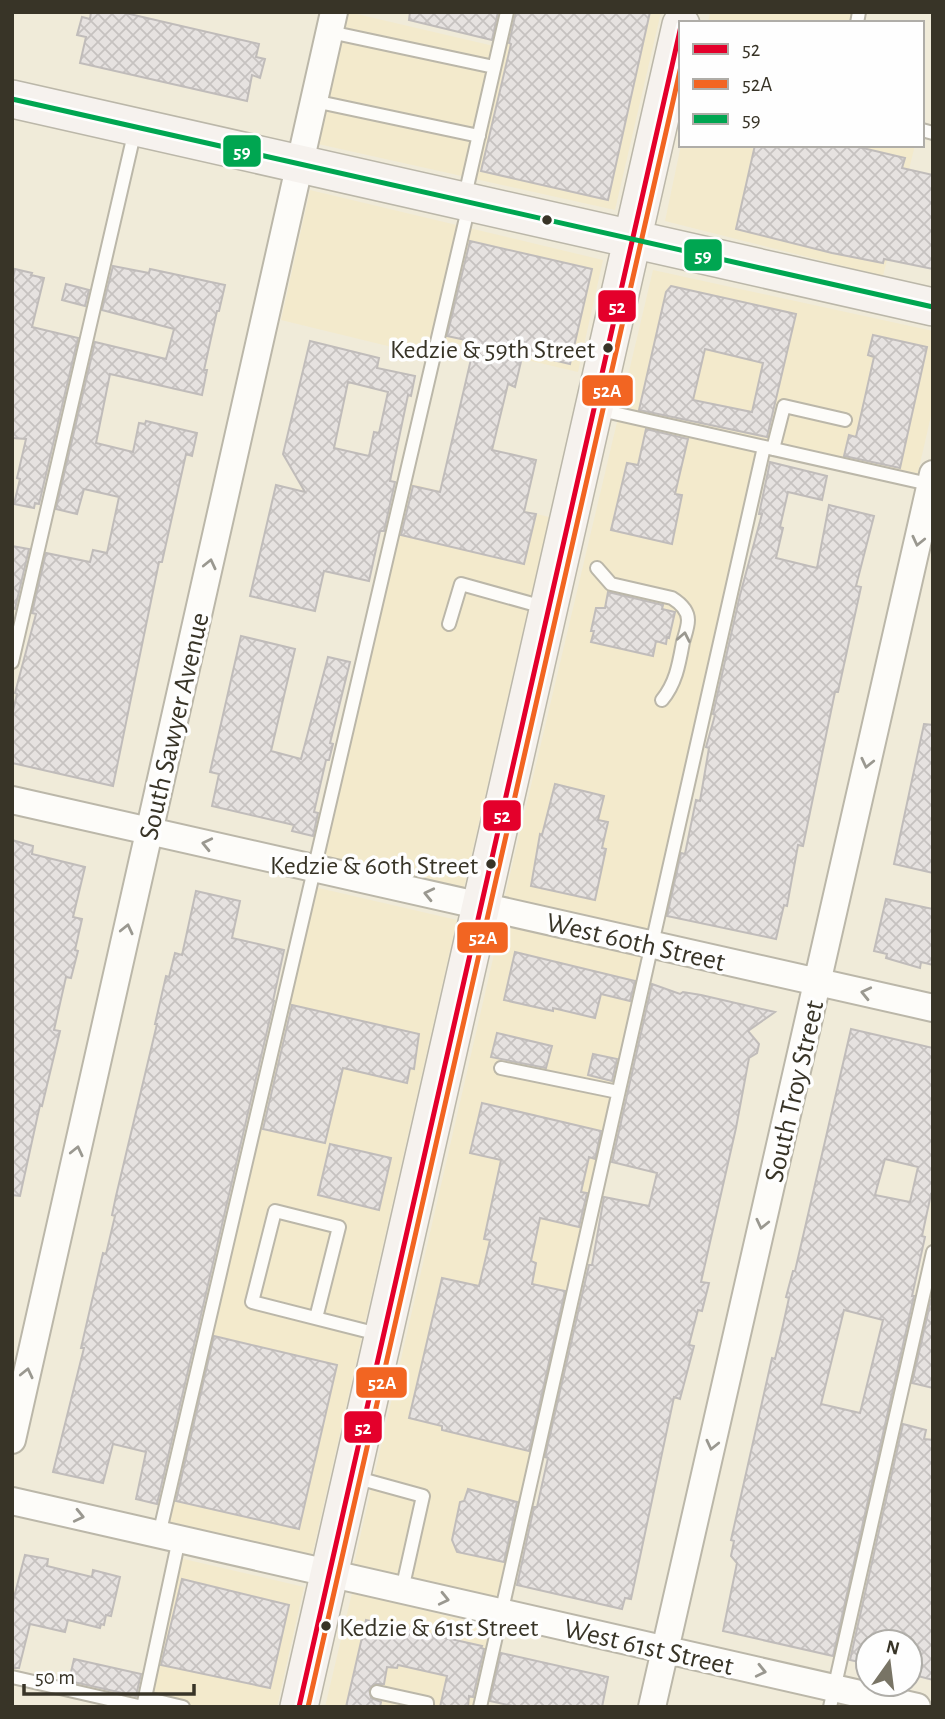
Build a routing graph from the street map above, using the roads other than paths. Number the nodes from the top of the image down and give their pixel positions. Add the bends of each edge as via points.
1 (507, 12) edge
2 (330, 19) edge
3 (679, 41) edge
4 (494, 67) junction
5 (675, 75) edge
6 (12, 99) edge
7 (314, 100) junction
8 (136, 126) junction
9 (479, 136) junction
10 (300, 164) junction
11 (467, 202) junction
12 (631, 239) junction
13 (933, 307) edge
14 (592, 408) junction
15 (845, 420) dead end
16 (769, 448) junction
17 (932, 481) edge
18 (597, 568) dead end
19 (547, 608) junction
20 (449, 624) dead end
21 (12, 662) edge
22 (662, 700) dead end
23 (12, 800) edge
24 (149, 831) junction
25 (314, 868) junction
26 (480, 906) junction
27 (652, 944) junction
28 (817, 982) junction
29 (933, 1008) edge
30 (502, 1068) dead end
31 (618, 1092) junction
32 (933, 1252) edge
33 (316, 1318) junction
34 (383, 1335) junction
35 (12, 1440) edge
36 (351, 1476) junction
37 (12, 1501) edge
38 (169, 1537) junction
39 (329, 1573) junction
40 (402, 1590) junction
41 (502, 1612) junction
42 (666, 1650) junction
43 (12, 1677) edge
44 (377, 1692) dead end
45 (832, 1697) edge
46 (143, 1704) edge
47 (183, 1707) edge
48 (299, 1707) edge
49 (427, 1707) edge
50 (480, 1707) edge
51 (652, 1707) edge
52 (917, 1707) edge

1 - 4 lane
2 - 4 lane
2 - 7 street, South Sawyer Avenue
3 - 5 main road
4 - 9 lane
5 - 12 main road
6 - 8 main road
7 - 9 lane
7 - 10 street, South Sawyer Avenue
8 - 10 main road
8 - 21 lane
9 - 11 lane
10 - 11 main road
24 -> 10 street, South Sawyer Avenue
11 - 12 main road
11 - 25 lane
12 - 13 main road
12 - 14 main road
14 - 16 lane
14 - 19 main road
15 - 16 lane via 784,406
16 - 17 lane
16 - 27 lane
17 -> 28 street, South Troy Street
22 -> 18 lane via 677,676 688,619 685,610 672,598 611,584
19 - 20 lane via 461,584
19 - 26 main road
23 - 24 street, West 60th Street
25 -> 24 street, West 60th Street
35 -> 24 street, South Sawyer Avenue
26 -> 25 street, West 60th Street
25 - 38 lane
26 - 27 street, West 60th Street
26 - 34 main road
27 - 28 street, West 60th Street
27 - 31 lane
29 -> 28 street, West 60th Street
28 -> 42 street, South Troy Street
30 - 31 lane
31 - 41 lane
32 - 45 lane
33 - 33 lane via 339,1227 275,1211 251,1302
33 - 34 lane
34 - 36 main road
36 - 39 main road
36 - 40 lane via 423,1496
37 -> 38 street, West 61st Street
38 - 39 street, West 61st Street
38 - 46 lane
39 - 40 street, West 61st Street
39 - 48 main road
40 -> 41 street, West 61st Street
41 - 42 street, West 61st Street
41 - 50 lane
42 -> 45 street, West 61st Street
42 - 51 street, South Troy Street
43 - 46 lane
44 - 49 lane via 427,1703
45 - 52 street, West 61st Street
46 - 47 lane

